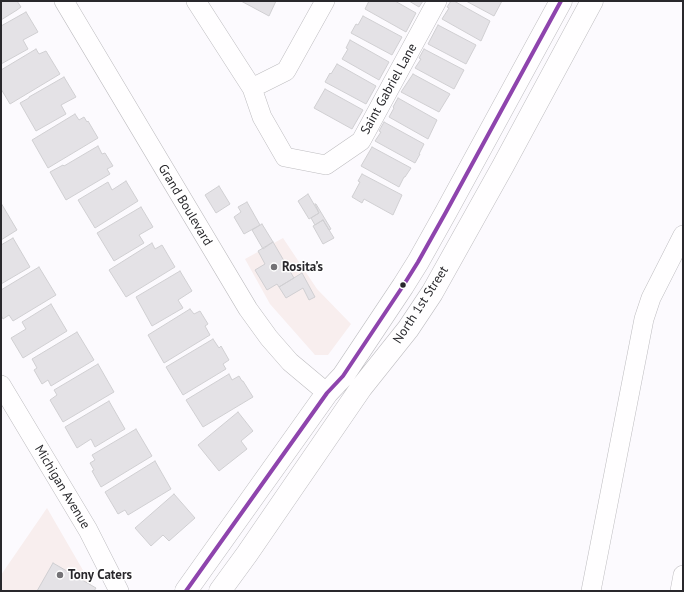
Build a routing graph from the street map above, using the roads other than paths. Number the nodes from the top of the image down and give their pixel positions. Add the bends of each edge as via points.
1 (64, 1) edge
2 (325, 1) edge
3 (437, 1) edge
4 (561, 1) edge
5 (592, 1) edge
6 (199, 3) edge
7 (252, 88) junction
8 (683, 235) edge
9 (1, 385) edge
10 (327, 393) junction
11 (247, 554) junction
12 (683, 575) edge
13 (120, 591) edge
14 (186, 591) edge
15 (220, 591) edge
16 (591, 591) edge
17 (680, 591) edge

1 - 10 street, Grand Boulevard via 248,309 290,362
2 - 7 street via 286,71
3 - 7 street, Saint Gabriel Lane via 361,141 326,165 285,157 262,117
4 - 10 main road, North 1st Street via 418,262 343,376
5 - 11 main road, North 1st Street via 432,293 408,329 361,388
6 - 7 street, Saint Gabriel Lane
8 - 16 street via 651,298 644,319
9 - 13 street, Michigan Avenue via 88,530
10 - 11 main road via 334,401 332,411 257,520
10 - 14 main road, North 1st Street
11 - 15 main road, North 1st Street
12 - 17 street

